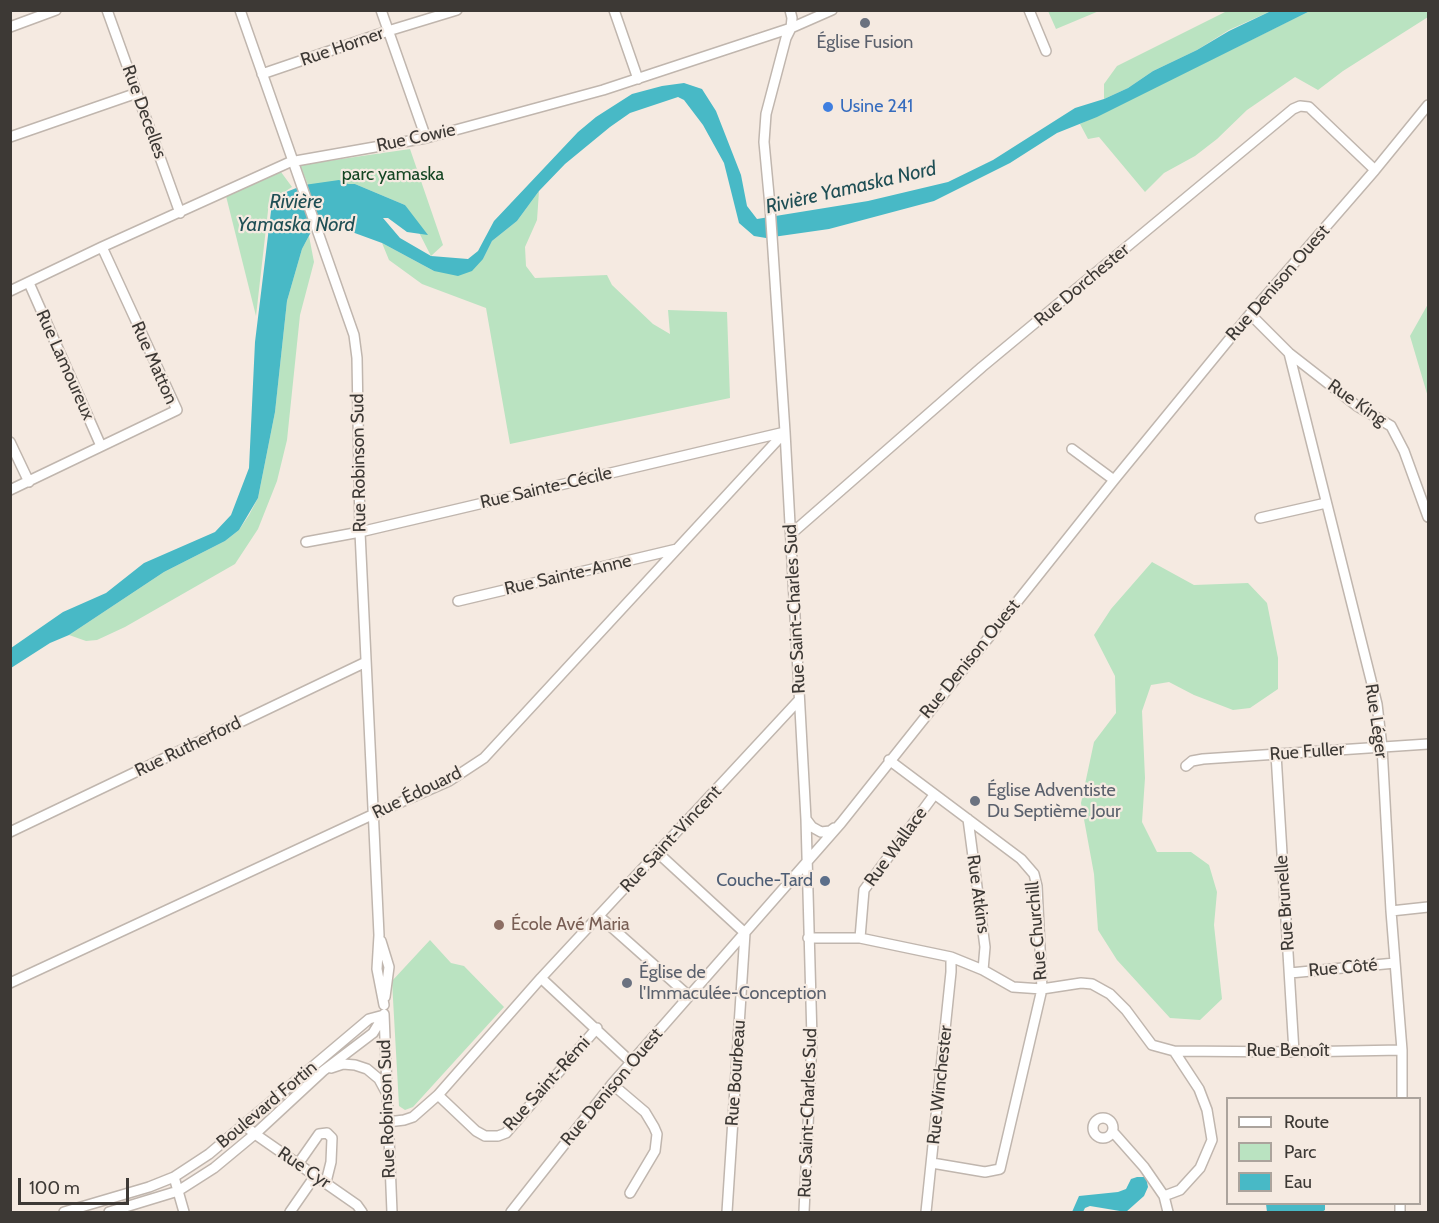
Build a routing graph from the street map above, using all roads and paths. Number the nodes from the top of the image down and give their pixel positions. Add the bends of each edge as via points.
1 (56, 10) edge
2 (107, 10) edge
3 (240, 10) edge
4 (381, 10) edge
5 (457, 10) edge
6 (614, 10) edge
7 (790, 10) edge
8 (832, 10) edge
9 (1029, 10) edge
10 (10, 27) edge
11 (791, 28) junction
12 (388, 31) junction
13 (1046, 51) dead end
14 (262, 74) junction
15 (638, 79) junction
16 (137, 93) junction
17 (1428, 105) edge
18 (10, 137) edge
19 (426, 138) junction
20 (295, 165) junction
21 (1375, 170) junction
22 (180, 213) junction
23 (102, 247) junction
24 (29, 283) junction
25 (10, 291) edge
26 (1250, 314) junction
27 (1289, 353) junction
28 (785, 432) junction
29 (10, 442) edge
30 (101, 446) junction
31 (1072, 449) dead end
32 (1114, 480) junction
33 (29, 482) junction
34 (10, 490) edge
35 (1326, 503) junction
36 (1428, 517) edge
37 (1260, 518) dead end
38 (360, 532) junction
39 (791, 534) junction
40 (306, 542) dead end
41 (677, 549) junction
42 (458, 601) dead end
43 (366, 662) junction
44 (799, 700) junction
45 (1428, 744) edge
46 (1382, 747) junction
47 (1276, 754) junction
48 (889, 760) junction
49 (1186, 765) dead end
50 (934, 795) junction
51 (374, 814) junction
52 (806, 819) junction
53 (968, 819) junction
54 (841, 823) junction
55 (10, 832) edge
56 (658, 853) junction
57 (806, 863) junction
58 (1428, 907) edge
59 (1391, 910) junction
60 (599, 916) junction
61 (745, 933) junction
62 (860, 938) junction
63 (808, 939) junction
64 (951, 957) junction
65 (1395, 963) junction
66 (983, 970) junction
67 (1290, 973) junction
68 (542, 978) junction
69 (10, 983) edge
70 (1042, 989) junction
71 (689, 996) junction
72 (384, 1010) junction
73 (597, 1028) junction
74 (1402, 1050) junction
75 (1174, 1051) junction
76 (1294, 1052) junction
77 (632, 1062) junction
78 (323, 1071) junction
79 (612, 1084) junction
80 (387, 1094) junction
81 (438, 1095) junction
82 (1401, 1097) edge
83 (388, 1122) junction
84 (243, 1124) junction
85 (1113, 1132) dead end
86 (255, 1134) junction
87 (932, 1162) junction
88 (298, 1164) junction
89 (315, 1176) junction
90 (174, 1177) junction
91 (326, 1182) junction
92 (178, 1191) junction
93 (630, 1193) dead end
94 (1164, 1196) junction
95 (517, 1210) edge
96 (64, 1212) edge
97 (109, 1212) edge
98 (184, 1212) edge
99 (290, 1212) edge
100 (362, 1212) edge
101 (392, 1212) edge
102 (727, 1212) edge
103 (804, 1212) edge
104 (926, 1212) edge
105 (1168, 1212) edge

1 - 10 street
2 - 16 street, Rue Decelles
3 - 14 street, Rue Robinson Sud
4 - 12 street
5 - 12 street, Rue Horner
6 - 15 street
7 - 11 street, Rue Saint-Charles Sud
8 - 11 street, Rue Cowie
9 - 13 street
11 - 15 street, Rue Cowie
11 - 28 street, Rue Saint-Charles Sud via 766,114 764,142
12 - 14 street, Rue Horner
12 - 19 street
14 - 20 street, Rue Robinson Sud
15 - 19 street, Rue Cowie
16 - 18 street
16 - 22 street, Rue Decelles
17 - 21 street, Rue Denison Ouest
19 - 20 street, Rue Cowie
20 - 22 street, Rue Cowie via 275,167
20 - 38 street, Rue Robinson Sud via 354,335
21 - 26 street, Rue Denison Ouest
21 - 39 street, Rue Dorchester via 1309,107 1293,109 982,367
22 - 23 street, Rue Cowie
23 - 24 street, Rue Cowie
23 - 30 street, Rue Matton via 177,410
24 - 25 street, Rue Cowie
24 - 30 street, Rue Lamoureux
26 - 27 street, Rue King
26 - 32 street, Rue Denison Ouest
27 - 35 street, Rue Léger
27 - 36 street, Rue King via 1357,406 1391,426
28 - 38 street, Rue Sainte-Cécile
28 - 39 street, Rue Saint-Charles Sud
28 - 41 street, Rue Édouard
29 - 33 street
30 - 33 street, Rue Matton
31 - 32 street
32 - 48 street, Rue Denison Ouest
33 - 34 street, Rue Matton
35 - 37 street
35 - 46 street, Rue Léger via 1377,705
38 - 40 street, Rue Sainte-Cécile
38 - 43 street, Rue Robinson Sud
39 - 44 street, Rue Saint-Charles Sud
41 - 42 street, Rue Sainte-Anne
41 - 51 street, Rue Édouard via 484,758 449,781
43 - 51 street, Rue Robinson Sud
43 - 55 street, Rue Rutherford
44 - 52 street, Rue Saint-Charles Sud
44 - 56 street, Rue Saint-Vincent
45 - 46 street, Rue Fuller
46 - 47 street, Rue Fuller
46 - 59 street, Rue Léger
47 - 49 street, Rue Fuller via 1203,759
47 - 67 street, Rue Brunelle
48 - 50 street, Rue Churchill
48 - 54 street, Rue Denison Ouest
50 - 53 street, Rue Churchill
50 - 62 street, Rue Wallace via 864,890
51 - 69 street, Rue Édouard
51 - 72 street, Rue Robinson Sud via 377,969
52 - 54 street via 812,828 822,832
52 - 57 street, Rue Saint-Charles Sud
53 - 66 street, Rue Atkins via 985,947
53 - 70 street, Rue Churchill via 1022,859 1034,874 1038,886
54 - 57 street, Rue Denison Ouest
56 - 60 street, Rue Saint-Vincent
56 - 61 street
57 - 61 street, Rue Denison Ouest
57 - 63 street, Rue Saint-Charles Sud
58 - 59 street
59 - 65 street, Rue Léger
60 - 68 street, Rue Saint-Vincent
60 - 71 street
61 - 71 street, Rue Denison Ouest
61 - 102 street, Rue Bourbeau
62 - 63 street
62 - 64 street
63 - 103 street, Rue Saint-Charles Sud via 812,1039
64 - 66 street
64 - 87 street, Rue Winchester
65 - 67 street, Rue Côté
65 - 74 street, Rue Léger
66 - 70 street via 1013,987
67 - 76 street, Rue Brunelle
68 - 73 street
68 - 81 street, Rue Saint-Vincent
70 - 75 street via 1092,984 1126,1010 1152,1045
70 - 87 street, Rue Churchill via 1000,1170 985,1172
71 - 77 street, Rue Denison Ouest
72 - 78 street, Boulevard Fortin via 373,1033
72 - 80 street, Rue Robinson Sud
72 - 84 street, Boulevard Fortin
73 - 77 street
73 - 81 street, Rue Saint-Rémi via 506,1133 485,1136 476,1131
74 - 76 street, Rue Benoît
74 - 82 street, Rue Léger
75 - 76 street, Rue Benoît
75 - 94 street via 1199,1089 1212,1140 1200,1168 1180,1190
77 - 79 street, Rue Denison Ouest
78 - 80 street, Boulevard Fortin via 343,1064 367,1069 379,1079
78 - 86 street, Boulevard Fortin
79 - 93 street via 645,1112 657,1134 655,1151
79 - 95 street, Rue Denison Ouest
80 - 83 street, Rue Robinson Sud
81 - 83 street, Rue Saint-Vincent via 413,1117
83 - 101 street, Rue Robinson Sud
84 - 86 street, Rue Cyr
84 - 90 street, Boulevard Fortin
85 - 94 street
86 - 88 street, Rue Cyr
86 - 92 street, Boulevard Fortin
87 - 104 street, Rue Winchester
88 - 89 street, Rue Cyr
88 - 91 street via 319,1134 327,1133 332,1138
89 - 91 street, Rue Cyr
89 - 99 street
90 - 92 street
90 - 96 street, Boulevard Fortin
91 - 100 street, Rue Cyr
92 - 97 street, Boulevard Fortin
92 - 98 street
94 - 105 street

